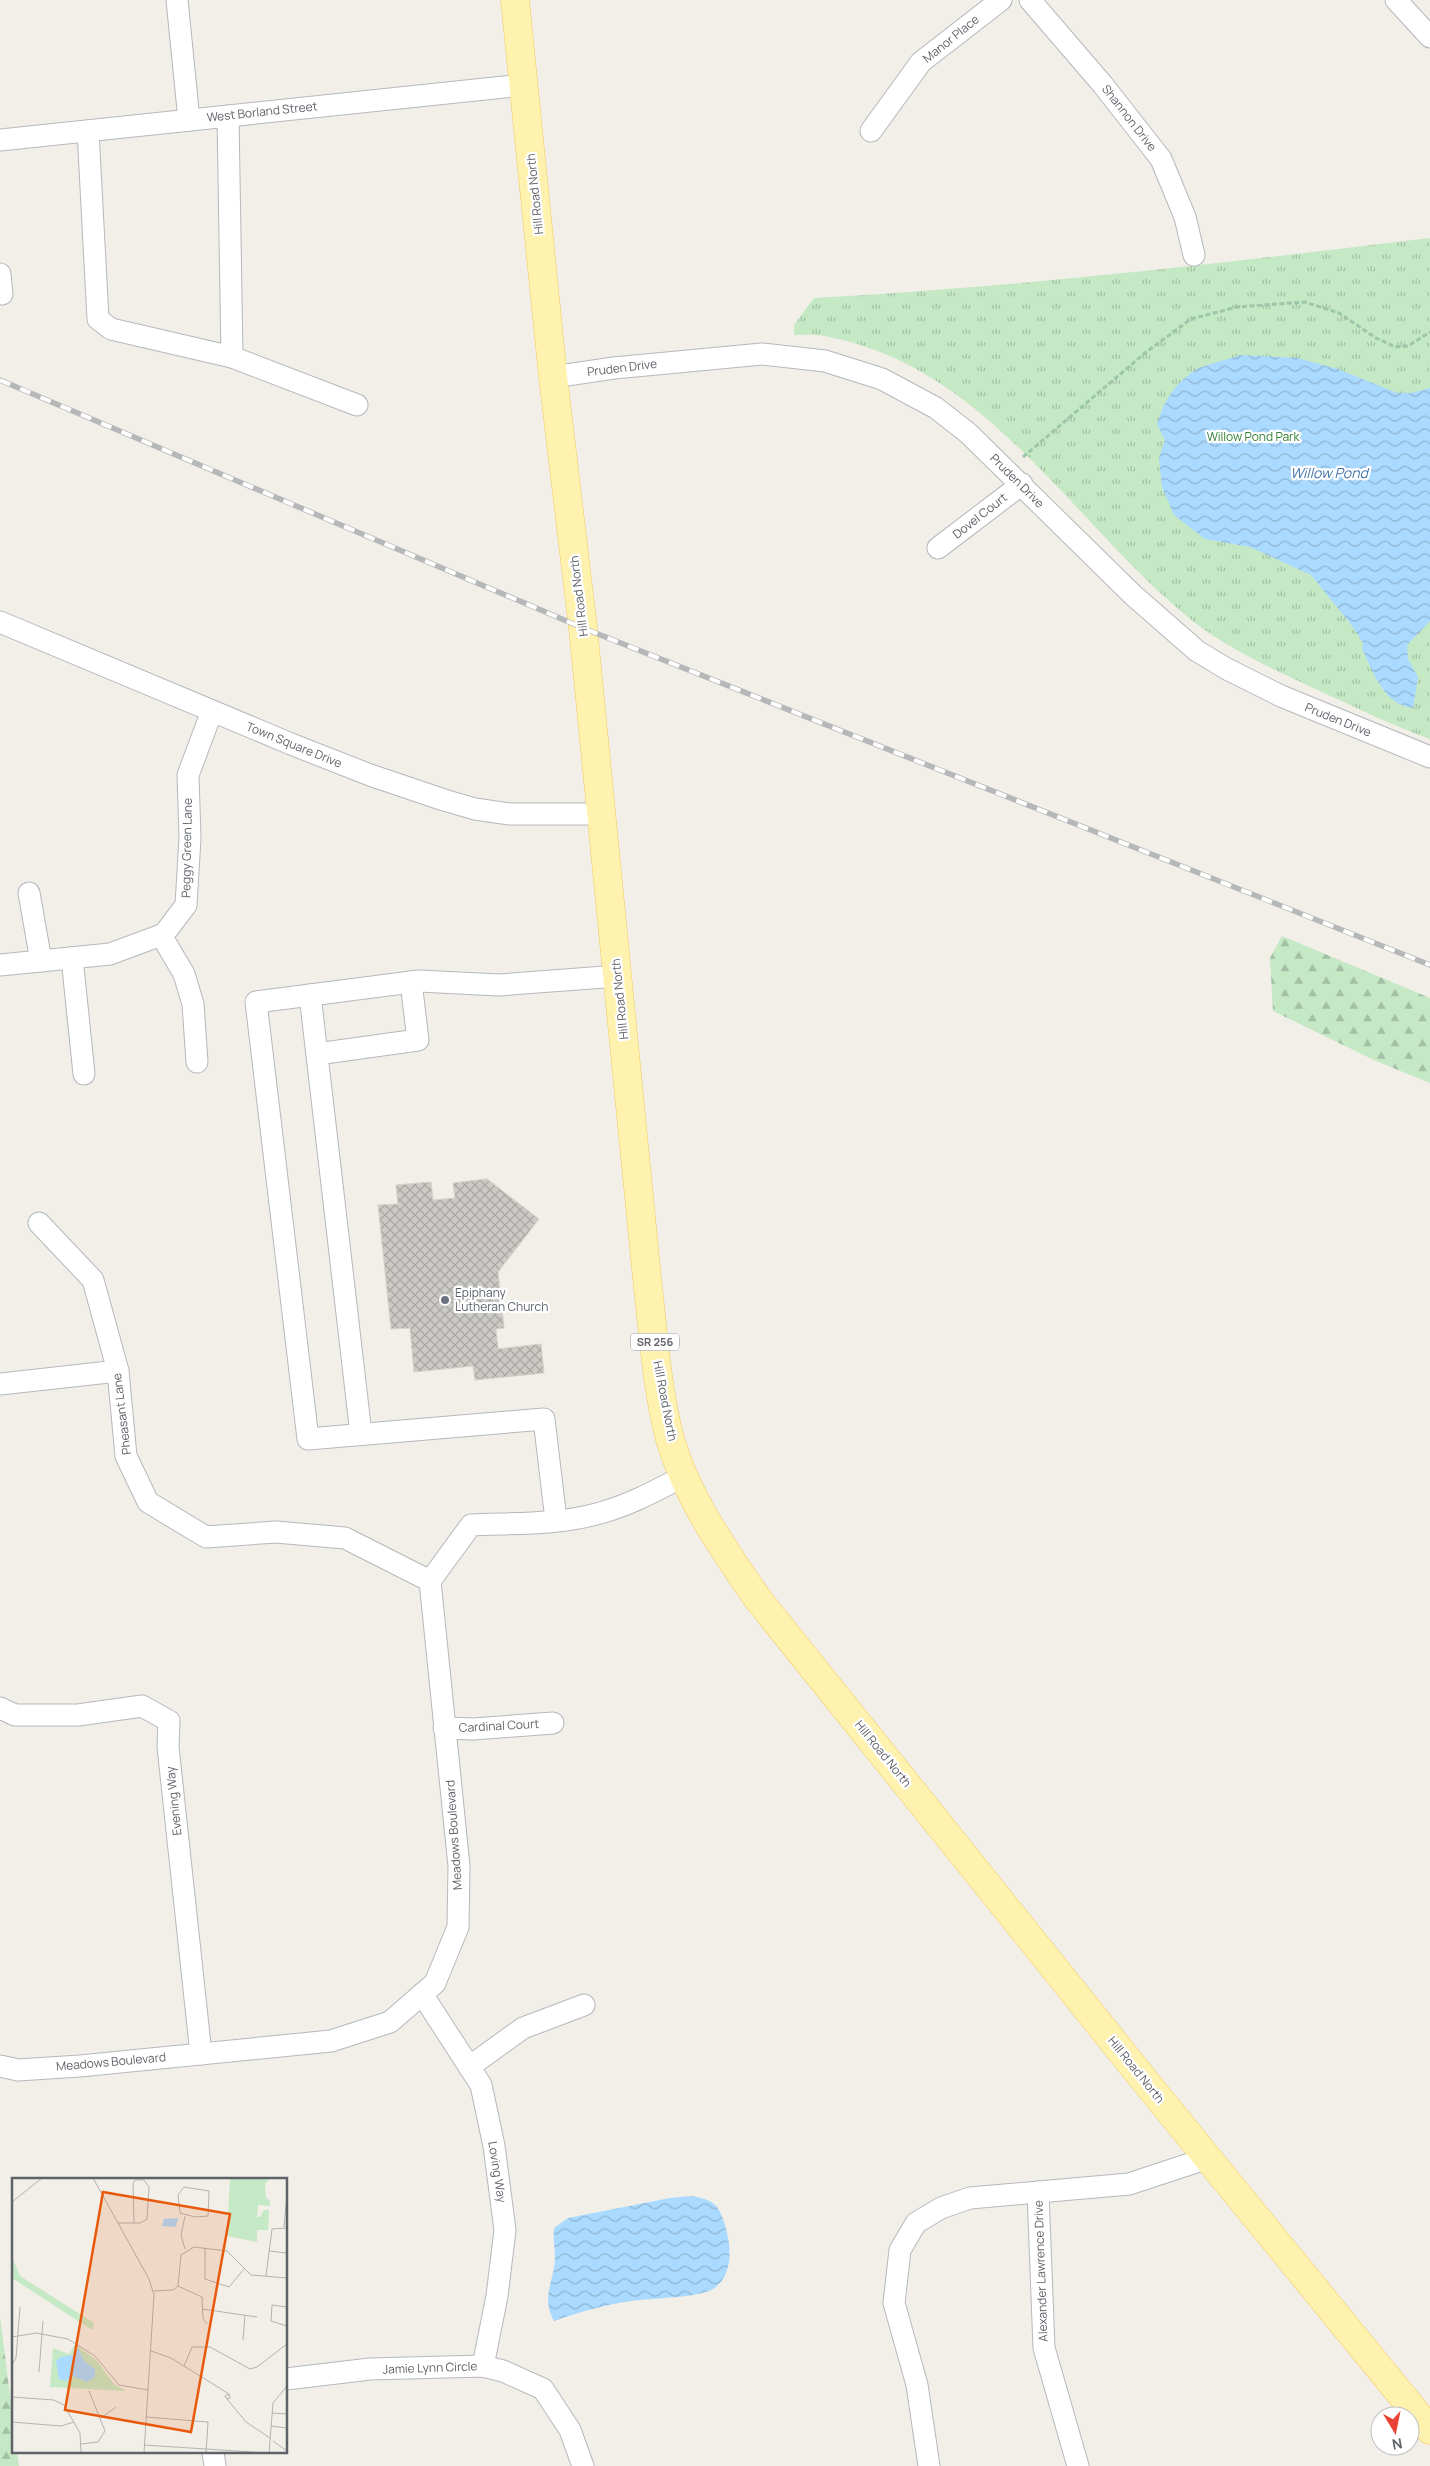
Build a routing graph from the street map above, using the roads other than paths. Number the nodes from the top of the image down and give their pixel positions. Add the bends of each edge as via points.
1 (177, 0) edge
2 (515, 0) edge
3 (1001, 0) edge
4 (1030, 0) edge
5 (1396, 0) edge
6 (1430, 37) edge
7 (524, 85) junction
8 (228, 116) junction
9 (189, 120) junction
10 (88, 131) junction
11 (871, 131) dead end
12 (0, 140) edge
13 (1194, 255) dead end
14 (232, 357) junction
15 (553, 378) junction
16 (357, 405) dead end
17 (1015, 477) junction
18 (938, 548) dead end
19 (0, 622) edge
20 (212, 711) junction
21 (1430, 757) edge
22 (601, 814) junction
23 (29, 893) dead end
24 (161, 935) junction
25 (72, 958) junction
26 (40, 962) junction
27 (0, 965) edge
28 (618, 976) junction
29 (411, 982) junction
30 (310, 995) junction
31 (317, 1054) junction
32 (197, 1062) dead end
33 (84, 1074) dead end
34 (39, 1222) dead end
35 (118, 1371) junction
36 (0, 1384) edge
37 (362, 1434) junction
38 (684, 1476) junction
39 (556, 1520) junction
40 (430, 1581) junction
41 (0, 1708) edge
42 (553, 1723) dead end
43 (444, 1728) junction
44 (422, 1994) junction
45 (584, 2005) dead end
46 (201, 2054) junction
47 (0, 2066) edge
48 (470, 2067) junction
49 (1208, 2158) junction
50 (1038, 2192) junction
51 (484, 2366) junction
52 (288, 2380) edge
53 (1430, 2430) edge
54 (584, 2466) edge
55 (928, 2466) edge
56 (1078, 2466) edge

1 - 9 street
2 - 7 main road, Hill Road North / SR 256
3 - 11 street, Manor Place via 922,62
4 - 13 street, Shannon Drive via 1161,159 1185,217
5 - 6 street
7 - 8 street, West Borland Street
7 - 15 main road, Hill Road North / SR 256
8 - 9 street, West Borland Street
8 - 14 street
9 - 10 street, West Borland Street
10 - 12 street, West Borland Street
10 - 14 street via 98,319 111,329
14 - 16 street
15 - 17 street, Pruden Drive via 734,355 795,356 825,361 882,380 936,408
15 - 22 main road, Hill Road North / SR 256
17 - 18 street, Dovel Court
17 - 21 street, Pruden Drive via 1133,595 1197,651 1227,670 1281,696
19 - 20 street, Town Square Drive
20 - 22 street, Town Square Drive via 370,775 475,809 510,814
20 - 24 street, Peggy Green Lane via 188,775 190,838 186,905
22 - 28 main road, Hill Road North / SR 256
23 - 26 street
24 - 25 street, Peggy Green Lane via 110,954
24 - 32 street via 184,974 193,1004
25 - 26 street, Peggy Green Lane
25 - 33 street
26 - 27 street, Peggy Green Lane
28 - 29 street via 498,985
28 - 38 main road, Hill Road North / SR 256 via 659,1379 670,1439
29 - 30 street
29 - 31 street via 418,1040
30 - 31 street
30 - 37 street via 256,1002 258,1021 308,1439
31 - 37 street
34 - 35 street, Pheasant Lane via 93,1280
35 - 36 street
35 - 40 street, Pheasant Lane via 126,1456 148,1502 206,1537 276,1532 345,1538
37 - 39 street via 544,1419
38 - 39 street via 628,1504 599,1514
38 - 49 main road, Hill Road North / SR 256 via 707,1522 757,1598
39 - 40 street via 471,1526
40 - 43 street, Meadows Boulevard
41 - 46 street, Evening Way via 15,1715 78,1715 142,1706 168,1721 168,1747
42 - 43 street, Cardinal Court
43 - 44 street, Meadows Boulevard via 458,1866 458,1927 435,1983
44 - 46 street, Meadows Boulevard via 390,2022 332,2041
44 - 48 street, Loving Way
45 - 48 street via 523,2028
46 - 47 street, Meadows Boulevard via 26,2070
48 - 51 street, Loving Way via 481,2085 506,2230
49 - 50 street, Alexander Lawrence Drive via 1129,2184
49 - 53 main road, Hill Road North / SR 256
50 - 55 street, Alexander Lawrence Drive via 970,2198 941,2208 916,2223 900,2250 894,2303 917,2385
50 - 56 street, Alexander Lawrence Drive via 1044,2348
51 - 52 street, Jamie Lynn Circle via 370,2369
51 - 54 street, Jamie Lynn Circle via 542,2389 570,2430

